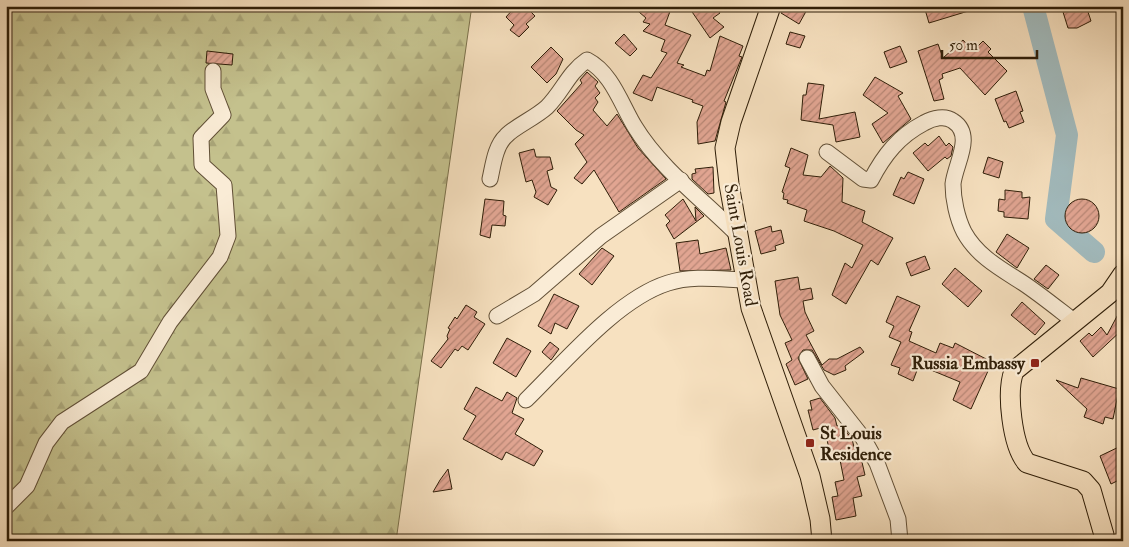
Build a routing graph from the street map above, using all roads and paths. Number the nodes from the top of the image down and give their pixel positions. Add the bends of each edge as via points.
1 (771, 6) edge
2 (213, 71) dead end
3 (827, 152) dead end
4 (490, 179) dead end
5 (681, 180) junction
6 (736, 233) junction
7 (1123, 274) edge
8 (744, 280) junction
9 (497, 316) dead end
10 (1075, 322) junction
11 (807, 358) dead end
12 (526, 400) dead end
13 (6, 507) edge
14 (822, 541) edge
15 (900, 541) edge
16 (1103, 541) edge

1 - 6 main road, Saint Louis Road via 725,148
2 - 13 street via 213,89 223,115 201,138 202,165 224,184 228,236 220,257 170,322 140,371 84,405 52,432 27,486
3 - 10 street via 863,179 872,180 886,154 912,130 929,120 950,118 957,123 964,141 953,185 964,233 992,264
4 - 5 street via 497,152 506,136 548,105 575,68 587,60 604,73 650,148
5 - 6 street
5 - 9 street via 601,236 534,294
6 - 8 main road, Saint Louis Road
7 - 10 main road via 1110,293
8 - 12 street via 691,278 647,291 615,314
8 - 14 main road, Saint Louis Road via 810,476
10 - 16 main road via 1014,371 1010,382 1014,433 1020,456 1027,463 1083,481 1091,490
11 - 15 street via 822,386 863,438 877,463 898,519

